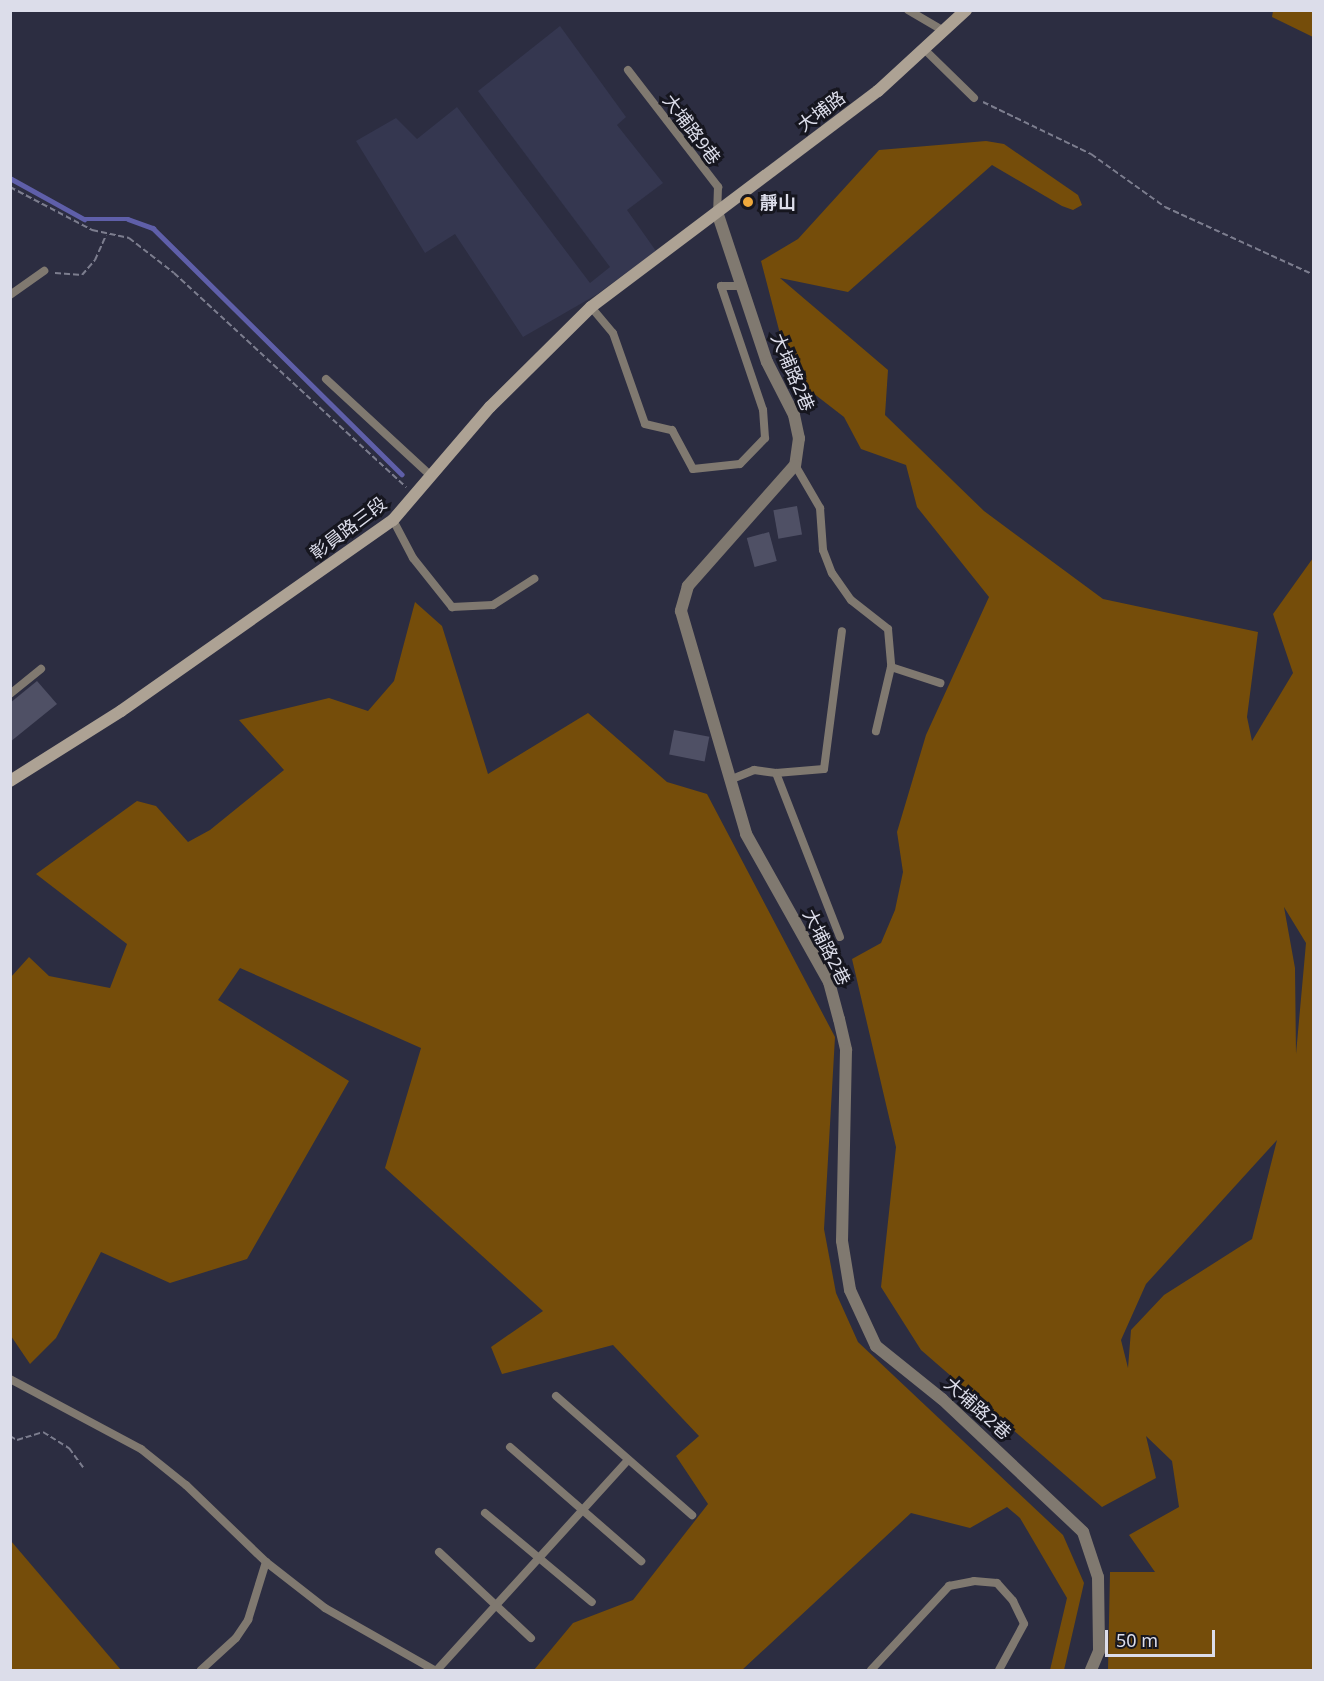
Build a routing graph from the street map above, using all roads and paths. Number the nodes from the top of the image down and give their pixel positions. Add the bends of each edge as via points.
1 (908, 10) edge
2 (966, 10) edge
3 (944, 31) junction
4 (924, 49) junction
5 (628, 70) dead end
6 (974, 98) joint
7 (10, 187) edge
8 (717, 212) junction
9 (690, 229) joint
10 (106, 234) junction
11 (45, 271) joint
12 (1314, 275) edge
13 (740, 286) junction
14 (10, 295) edge
15 (591, 307) junction
16 (326, 380) dead end
17 (795, 465) junction
18 (431, 476) junction
19 (415, 495) junction
20 (393, 520) junction
21 (534, 579) dead end
22 (842, 631) dead end
23 (891, 667) junction
24 (41, 669) dead end
25 (940, 683) dead end
26 (10, 694) edge
27 (876, 731) dead end
28 (776, 773) junction
29 (732, 779) junction
30 (10, 781) edge
31 (840, 937) dead end
32 (10, 1379) edge
33 (556, 1396) dead end
34 (10, 1436) edge
35 (510, 1447) dead end
36 (627, 1461) junction
37 (83, 1467) dead end
38 (582, 1510) junction
39 (485, 1513) dead end
40 (692, 1515) dead end
41 (439, 1552) dead end
42 (538, 1557) junction
43 (641, 1561) dead end
44 (266, 1562) junction
45 (592, 1602) dead end
46 (495, 1605) junction
47 (531, 1638) dead end
48 (201, 1671) edge
49 (436, 1671) edge
50 (871, 1671) edge
51 (999, 1671) edge
52 (1091, 1671) edge

1 - 3 lane
2 - 3 main road, 大埔路
3 - 4 main road, 大埔路
4 - 6 lane
4 - 8 main road, 大埔路 via 878,91
5 - 8 lane, 大埔路9巷 via 718,187
6 - 12 path via 1091,154 1165,207
7 - 10 path
8 - 9 main road, 大埔路
8 - 13 street, 大埔路2巷
9 - 15 main road, 彰員路三段
10 - 11 path via 95,260 82,275
10 - 19 path via 129,238 174,273
11 - 14 lane
13 - 15 lane via 721,286 763,410 765,438 740,464 693,469 672,430 645,424 613,333
13 - 17 street, 大埔路2巷 via 767,362 794,415 798,438
15 - 18 main road, 彰員路三段 via 490,407
16 - 18 lane
17 - 23 lane via 820,508 823,550 832,573 851,600 888,629
17 - 29 street, 大埔路2巷 via 688,586 681,611
18 - 19 main road, 彰員路三段
19 - 20 main road, 彰員路三段
20 - 21 lane via 413,558 452,607 493,605
20 - 30 main road, 彰員路三段 via 121,711
22 - 28 lane via 824,770
23 - 25 lane
23 - 27 lane
24 - 26 lane
28 - 29 lane via 754,770
28 - 31 lane
29 - 52 street, 大埔路2巷 via 746,834 829,982 839,1019 846,1050 842,1241 860,1318 876,1346 942,1399 1083,1532 1098,1577 1099,1651
32 - 44 lane via 141,1449 186,1485
33 - 36 lane
34 - 37 path via 17,1440 43,1432 69,1448
35 - 38 lane
36 - 38 lane
36 - 40 lane
38 - 42 lane
38 - 43 lane
39 - 42 lane
41 - 46 lane
42 - 45 lane
42 - 46 lane
44 - 48 lane via 248,1620 236,1638
44 - 49 lane via 325,1608
46 - 47 lane
46 - 49 lane
50 - 51 lane via 949,1586 974,1581 997,1582 1024,1624

